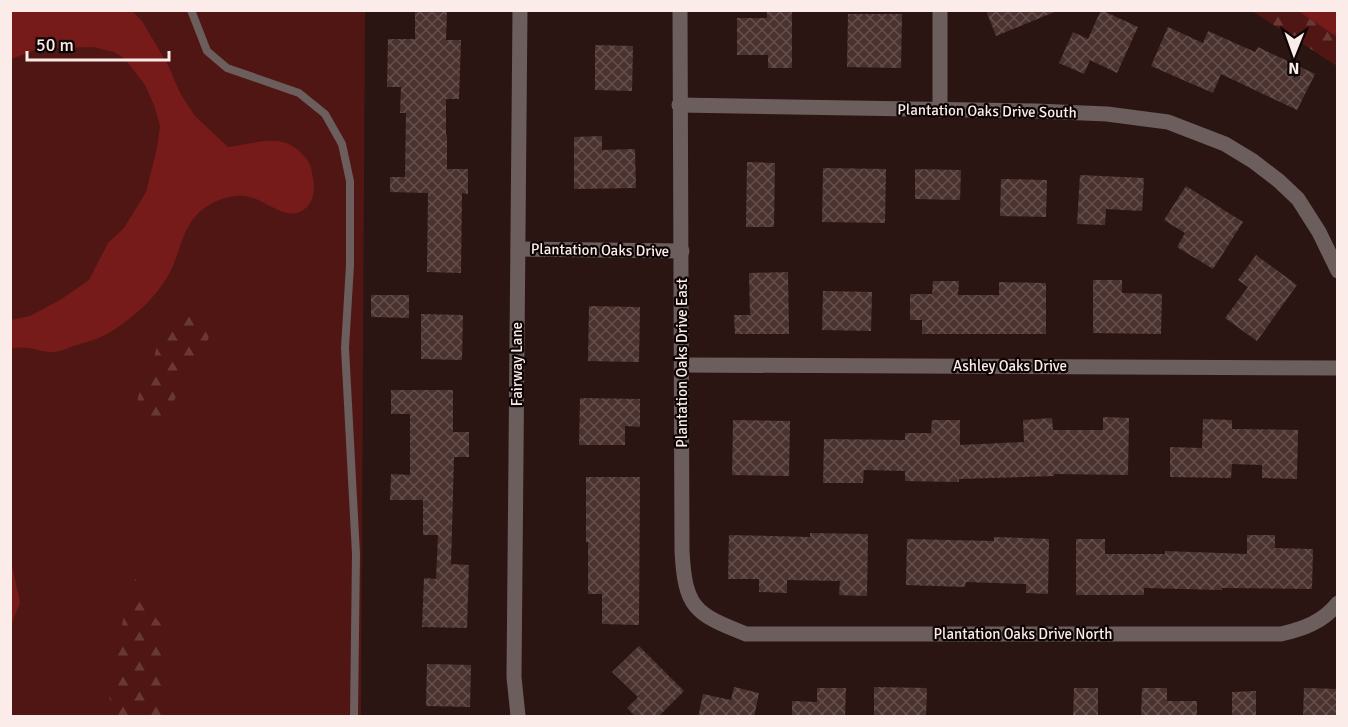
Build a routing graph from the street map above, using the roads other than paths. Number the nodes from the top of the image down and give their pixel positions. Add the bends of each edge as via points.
1 (191, 10) edge
2 (520, 10) edge
3 (680, 10) edge
4 (940, 10) edge
5 (679, 105) junction
6 (940, 110) junction
7 (518, 249) junction
8 (682, 251) junction
9 (1338, 272) edge
10 (682, 365) junction
11 (1338, 368) edge
12 (1338, 603) edge
13 (703, 615) joint
14 (354, 717) edge
15 (518, 717) edge

1 - 14 lane via 207,51 227,68 299,93 325,114 342,144 350,181 345,348 356,554
2 - 7 street, Fairway Lane
3 - 5 street, Plantation Oaks Drive East
4 - 6 street
5 - 6 street, Plantation Oaks Drive South
5 - 8 street, Plantation Oaks Drive East
6 - 9 street, Plantation Oaks Drive South via 1107,114 1168,122 1225,144 1253,161 1298,200
7 - 8 street, Plantation Oaks Drive
7 - 15 street, Fairway Lane via 514,665
8 - 10 street, Plantation Oaks Drive East
10 - 11 street, Ashley Oaks Drive
10 - 13 street, Plantation Oaks Drive East via 684,582
12 - 13 street, Plantation Oaks Drive North via 1331,612 1303,629 1281,634 746,634

